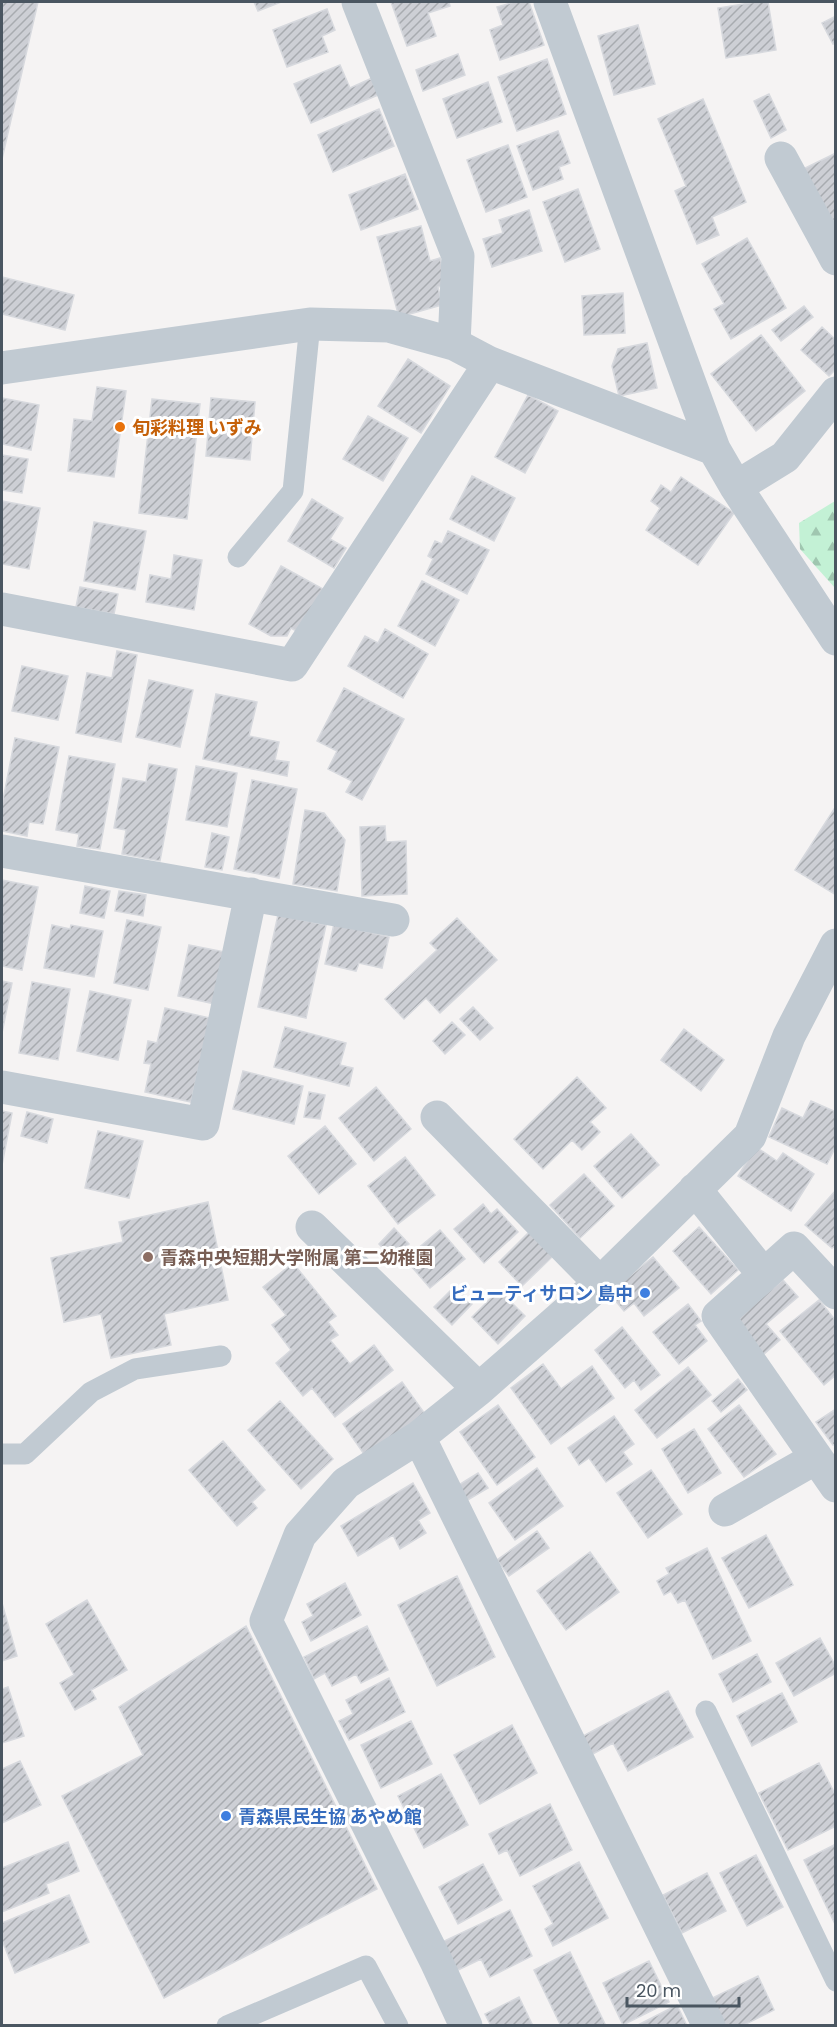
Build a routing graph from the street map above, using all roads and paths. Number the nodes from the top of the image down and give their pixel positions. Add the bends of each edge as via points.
1 (358, 2) edge
2 (550, 2) edge
3 (781, 158) dead end
4 (836, 259) edge
5 (310, 324) junction
6 (454, 344) junction
7 (490, 363) junction
8 (2, 369) edge
9 (836, 393) edge
10 (714, 449) junction
11 (736, 487) junction
12 (238, 557) dead end
13 (2, 609) edge
14 (836, 639) edge
15 (2, 851) edge
16 (250, 894) junction
17 (393, 920) dead end
18 (836, 945) edge
19 (2, 1088) edge
20 (437, 1117) dead end
21 (695, 1189) junction
22 (312, 1227) dead end
23 (764, 1275) junction
24 (600, 1283) junction
25 (836, 1293) edge
26 (221, 1356) dead end
27 (479, 1389) junction
28 (419, 1437) junction
29 (2, 1454) edge
30 (816, 1458) junction
31 (836, 1486) edge
32 (725, 1510) dead end
33 (706, 1711) dead end
34 (836, 1981) edge
35 (228, 2025) edge
36 (398, 2025) edge
37 (466, 2025) edge
38 (709, 2025) edge

1 - 6 street via 458,256
2 - 10 street
3 - 4 street
5 - 6 street via 389,326
5 - 8 street
5 - 12 lane via 293,491
6 - 7 street
7 - 10 street
7 - 13 street via 292,665
9 - 11 street via 785,457
10 - 11 street
11 - 14 street
15 - 16 street
16 - 17 street
16 - 19 street via 202,1124
18 - 21 street via 789,1036 750,1136
20 - 24 street
21 - 23 street
21 - 24 street
22 - 27 street
23 - 25 street via 794,1248
23 - 30 street via 718,1316
24 - 27 street
26 - 29 lane via 135,1369 91,1392 26,1454
27 - 28 street
28 - 37 street via 346,1483 300,1535 266,1622
28 - 38 street
30 - 31 street
30 - 32 street
33 - 34 lane
35 - 36 lane via 366,1966

